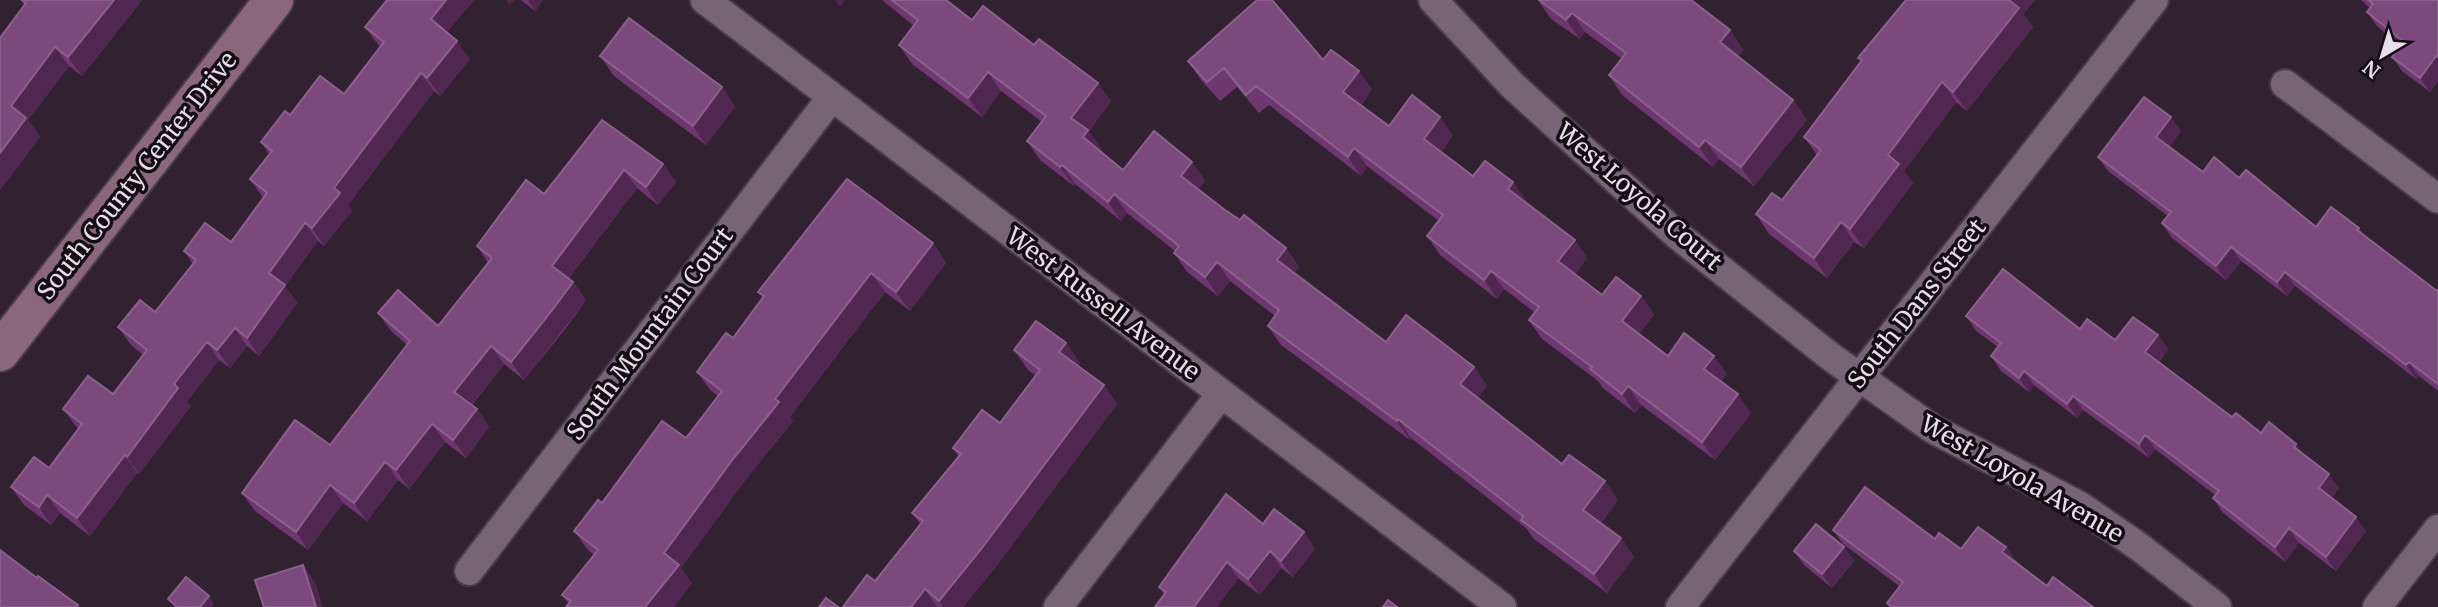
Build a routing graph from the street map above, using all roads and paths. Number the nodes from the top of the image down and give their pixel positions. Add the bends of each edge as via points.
1 (274, 0) edge
2 (705, 0) edge
3 (1433, 0) edge
4 (2154, 0) edge
5 (2285, 84) dead end
6 (831, 98) junction
7 (2438, 199) edge
8 (2, 344) edge
9 (1860, 378) junction
10 (1221, 394) junction
11 (2438, 529) edge
12 (469, 570) dead end
13 (1058, 607) edge
14 (1502, 607) edge
15 (1681, 607) edge
16 (2217, 607) edge
17 (2377, 607) edge

1 - 8 street, South County Center Drive
2 - 6 street, West Russell Avenue
3 - 9 street, West Loyola Court via 1512,85 1676,234
4 - 9 street, South Dans Street
5 - 7 street
6 - 10 street, West Russell Avenue
6 - 12 street, South Mountain Court
9 - 15 street, South Dans Street
9 - 16 street, West Loyola Avenue via 1933,429 2080,506
10 - 13 street
10 - 14 street, West Russell Avenue
11 - 17 street

